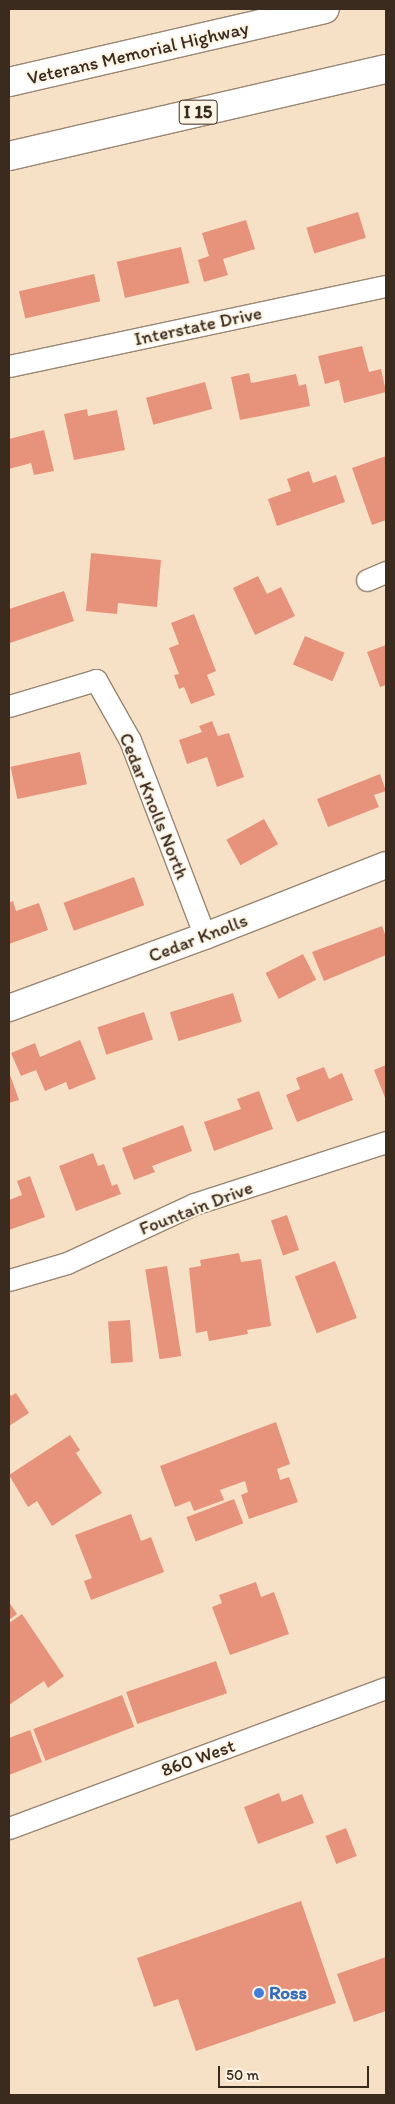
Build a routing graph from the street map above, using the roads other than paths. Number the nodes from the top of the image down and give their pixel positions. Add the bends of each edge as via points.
1 (325, 9) edge
2 (386, 69) edge
3 (9, 82) edge
4 (9, 156) edge
5 (386, 286) edge
6 (9, 366) edge
7 (9, 706) edge
8 (386, 865) edge
9 (205, 936) junction
10 (9, 1008) edge
11 (386, 1142) edge
12 (9, 1280) edge
13 (386, 1688) edge
14 (9, 1828) edge

1 - 3 highway, Veterans Memorial Highway
2 - 4 highway, I 15
5 - 6 street, Interstate Drive
7 - 9 street, Cedar Knolls North via 96,680 130,740
8 - 9 street, Cedar Knolls
9 - 10 street, Cedar Knolls
11 - 12 street, Fountain Drive via 194,1204 67,1263
13 - 14 street, 860 West

